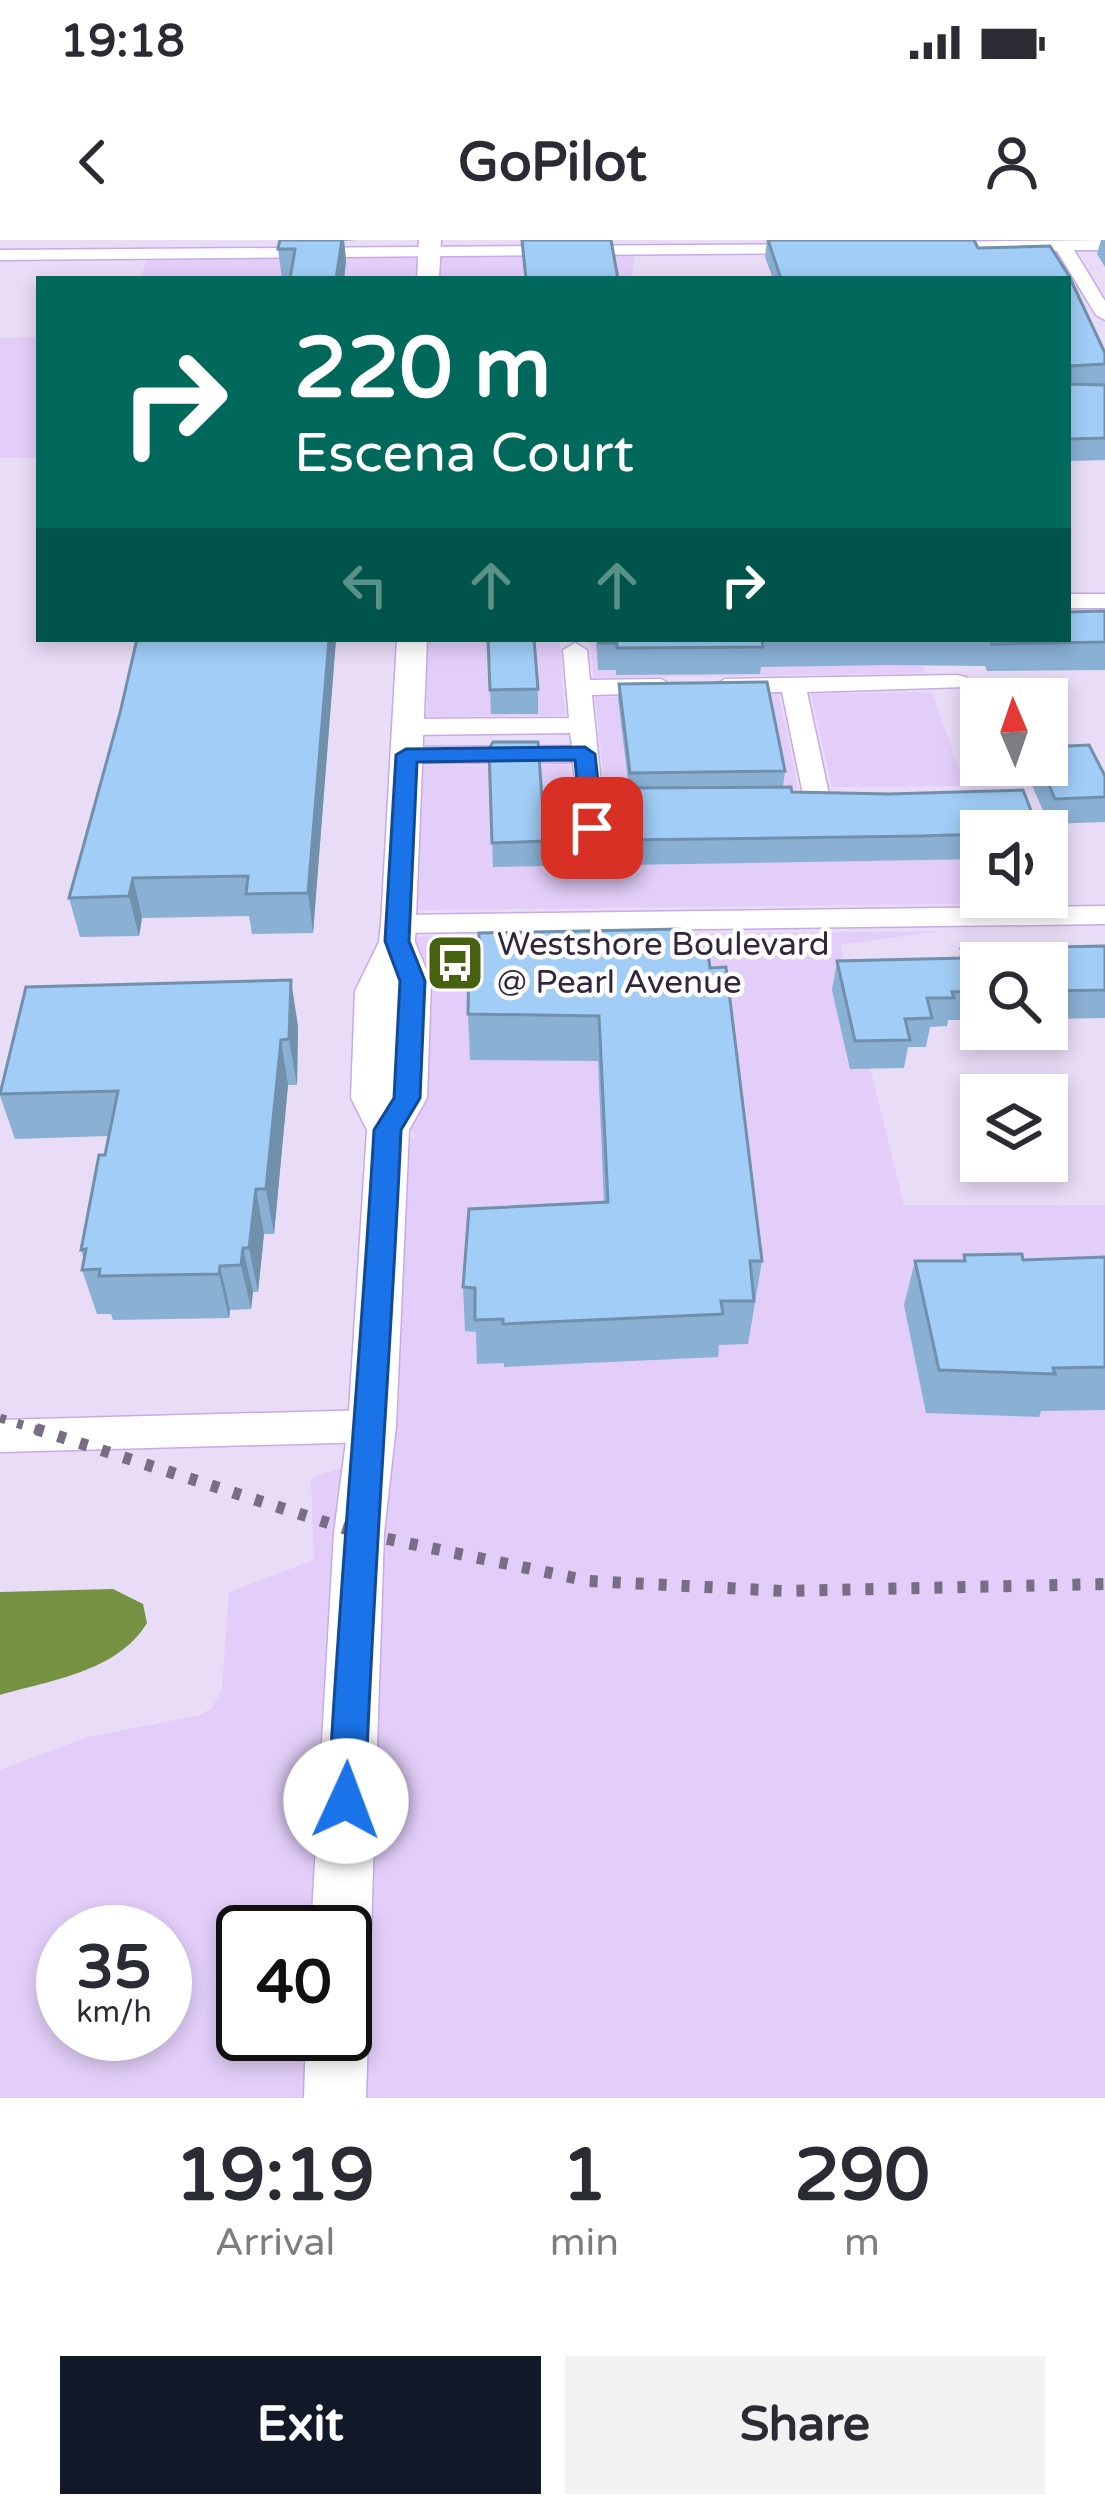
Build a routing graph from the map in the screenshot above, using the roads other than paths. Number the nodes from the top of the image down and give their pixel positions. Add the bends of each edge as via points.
1 (1060, 243) edge
2 (1105, 245) edge
3 (429, 246) edge
4 (919, 247) edge
5 (824, 248) edge
6 (0, 255) edge
7 (428, 276) edge
8 (1105, 315) edge
9 (1105, 601) edge
10 (1071, 602) edge
11 (412, 642) edge
12 (575, 650) dead end
13 (957, 682) dead end
14 (793, 685) junction
15 (579, 688) junction
16 (582, 725) junction
17 (407, 741) junction
18 (585, 754) junction
19 (817, 799) edge
20 (703, 800) edge
21 (590, 801) junction
22 (595, 854) dead end
23 (1105, 915) edge
24 (398, 933) junction
25 (372, 1426) junction
26 (0, 1436) edge
27 (342, 1905) edge
28 (336, 2061) edge
29 (335, 2098) edge

1 - 2 street
1 - 4 street
1 - 8 street
3 - 5 street
3 - 6 street
3 - 7 street
9 - 10 street
11 - 17 street
12 - 15 street
13 - 14 street
14 - 15 street
14 - 19 street
15 - 16 street
16 - 17 street
16 - 18 street
17 - 18 street
17 - 24 street
18 - 21 street
20 - 21 street
21 - 22 street
23 - 24 street
24 - 25 street via 412,981 407,1098 388,1130
25 - 26 street
25 - 27 street via 358,1533
28 - 29 street

